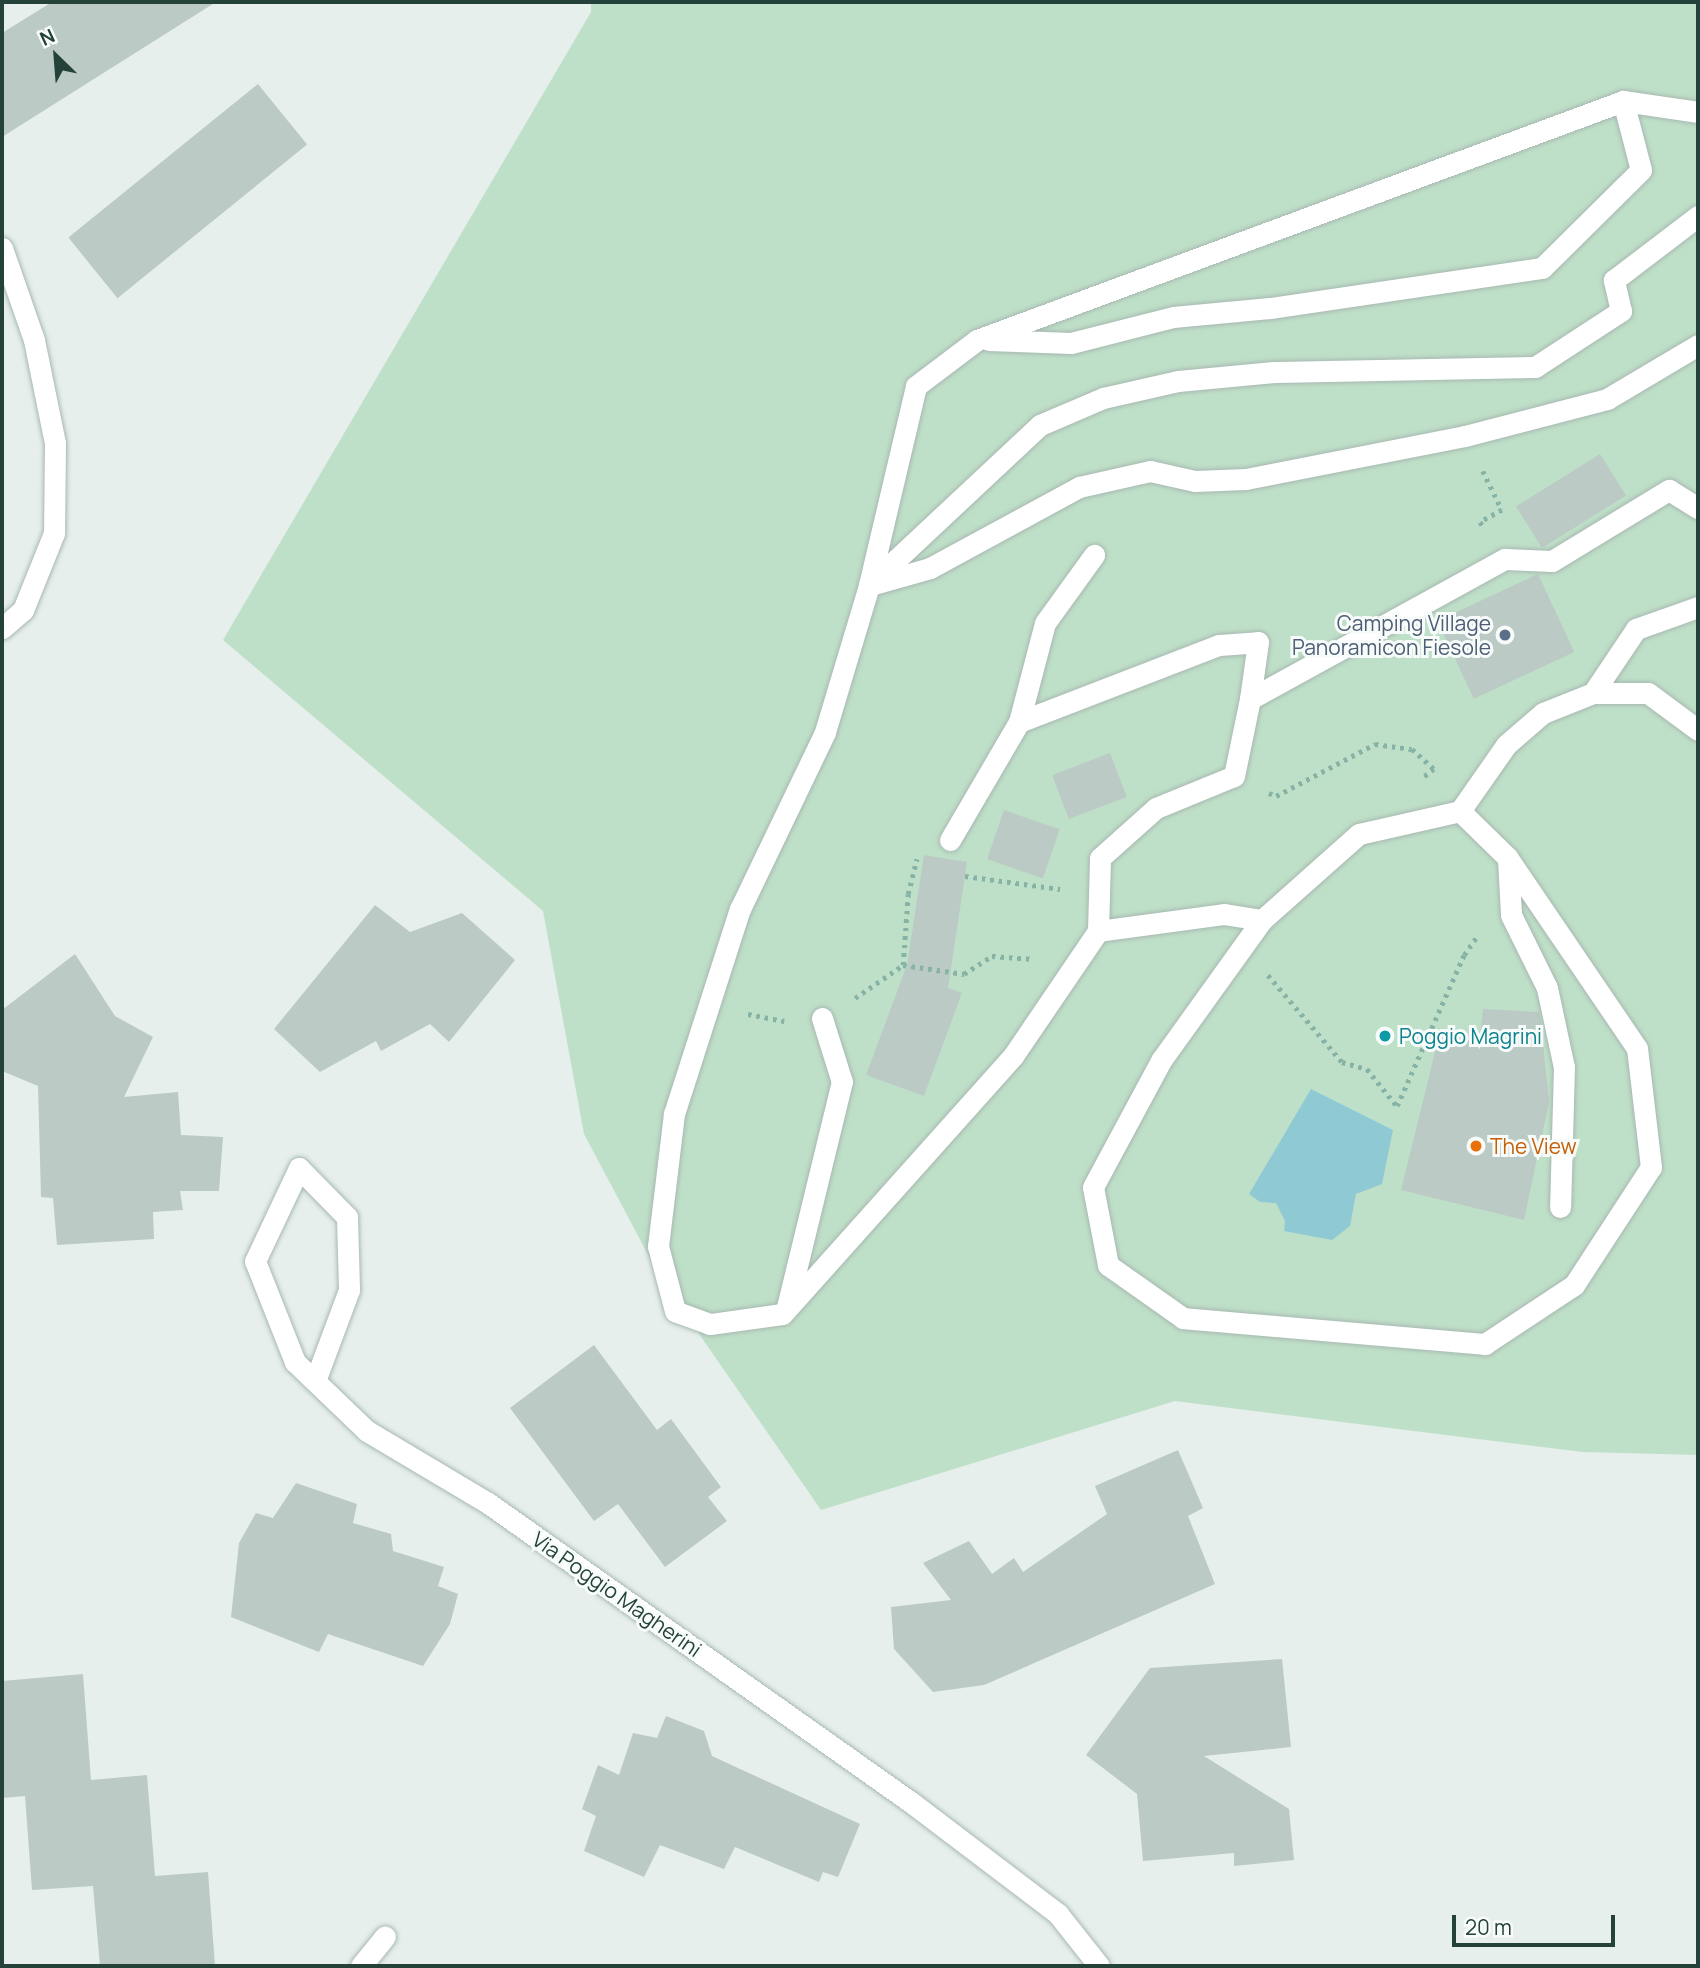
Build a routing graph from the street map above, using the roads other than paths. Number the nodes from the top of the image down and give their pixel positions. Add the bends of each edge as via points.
1 (1623, 101) junction
2 (1698, 112) edge
3 (1698, 216) edge
4 (2, 248) edge
5 (977, 340) junction
6 (1698, 345) edge
7 (1698, 508) edge
8 (1094, 555) dead end
9 (869, 585) junction
10 (1698, 607) edge
11 (23, 610) junction
12 (2, 616) edge
13 (2, 628) edge
14 (1593, 693) junction
15 (1250, 699) junction
16 (1019, 722) junction
17 (1698, 730) edge
18 (1460, 811) junction
19 (950, 840) dead end
20 (1507, 857) junction
21 (1262, 920) junction
22 (1098, 931) junction
23 (822, 1018) dead end
24 (1560, 1208) dead end
25 (787, 1310) junction
26 (314, 1381) junction
27 (385, 1936) dead end
28 (361, 1966) edge
29 (1099, 1966) edge

1 - 2 street
1 - 5 street
1 - 5 street via 1641,170 1542,268 1270,308 1173,317 1071,342
3 - 9 street via 1614,280 1621,311 1535,367 1274,372 1178,381 1103,398 1040,425
4 - 11 street via 34,340 55,443 54,533
5 - 9 street via 916,386
6 - 9 street via 1606,399 1465,436 1245,479 1195,481 1150,471 1079,487 930,568
7 - 15 street via 1669,490 1552,561 1505,559
8 - 16 street via 1045,623
9 - 25 street via 825,732 740,909 674,1114 658,1246 676,1311 710,1324
10 - 14 street via 1636,629
11 - 12 street
11 - 13 street
14 - 17 street via 1648,693
14 - 18 street via 1543,713 1522,729
15 - 16 street via 1258,642 1219,645
15 - 22 street via 1234,776 1156,808 1100,858
16 - 19 street
18 - 20 street
18 - 21 street via 1359,834
20 - 21 street via 1637,1048 1651,1167 1574,1284 1485,1344 1183,1318 1108,1265 1093,1187 1162,1059
20 - 24 street via 1511,915 1548,988 1564,1067
21 - 22 street via 1224,914
22 - 25 street via 1013,1056
23 - 25 street via 842,1082
26 - 26 street, Via Poggio Magherini via 295,1362 255,1261 299,1168 347,1217 349,1290
26 - 29 street, Via Poggio Magherini via 367,1431 488,1503 912,1803 1058,1914
27 - 28 street

